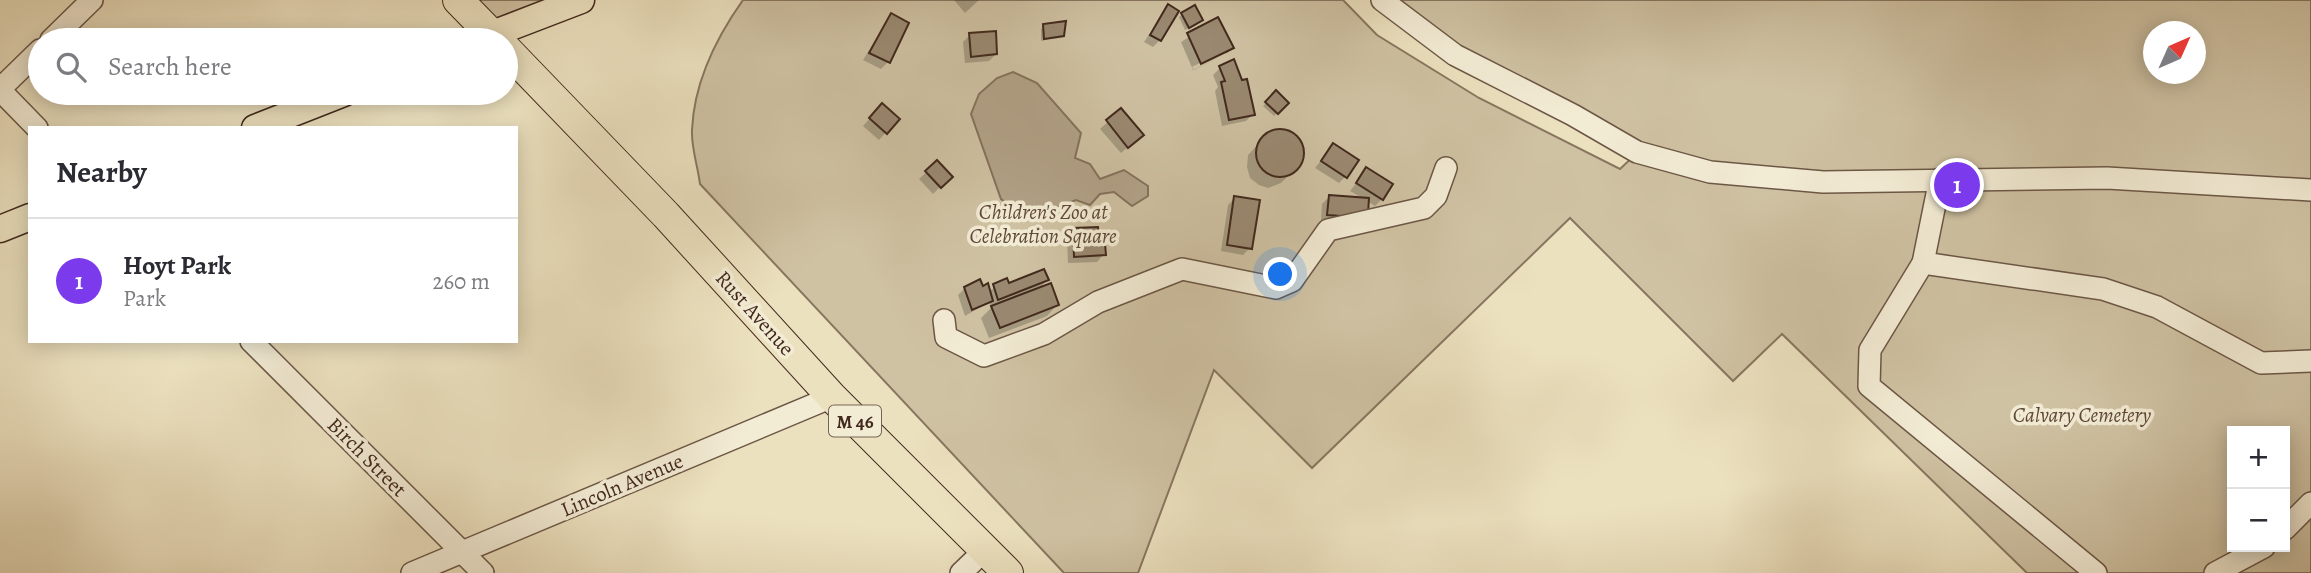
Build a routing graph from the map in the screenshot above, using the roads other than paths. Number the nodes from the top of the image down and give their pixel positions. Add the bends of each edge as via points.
1 (92, 0) edge
2 (458, 0) edge
3 (581, 0) edge
4 (1382, 0) edge
5 (63, 28) edge
6 (482, 28) edge
7 (518, 29) edge
8 (28, 62) edge
9 (518, 66) edge
10 (0, 90) edge
11 (313, 105) edge
12 (35, 126) edge
13 (260, 126) edge
14 (1446, 168) dead end
15 (1940, 179) junction
16 (2311, 190) edge
17 (28, 218) edge
18 (0, 229) edge
19 (1923, 263) junction
20 (944, 320) dead end
21 (253, 343) edge
22 (2311, 361) edge
23 (832, 397) junction
24 (2311, 503) edge
25 (2290, 524) edge
26 (985, 550) junction
27 (2255, 552) edge
28 (462, 553) junction
29 (412, 573) edge
30 (483, 573) edge
31 (961, 573) edge
32 (1008, 573) edge
33 (2096, 573) edge
34 (2215, 573) edge

1 - 5 street
2 - 6 highway, Rust Avenue / M 46
3 - 7 main road
4 - 15 street via 1455,55 1637,152 1710,172 1823,182
8 - 10 street
9 - 23 highway, Rust Avenue / M 46 via 657,205
10 - 12 street
11 - 13 main road
14 - 20 street via 1436,196 1424,208 1328,230 1292,281 1276,288 1182,269 1098,302 1044,334 984,356 946,337
15 - 16 street via 2107,178
15 - 19 street
17 - 18 main road
19 - 22 street via 2103,289 2157,307 2261,363
19 - 33 street via 1870,350 1869,386
21 - 28 street, Birch Street
23 - 26 highway, Rust Avenue / M 46
23 - 28 street, Lincoln Avenue
24 - 25 street
26 - 31 street
26 - 32 highway, Rust Avenue / M 46
27 - 34 street
28 - 29 street, Lincoln Avenue
28 - 30 street, Birch Street

